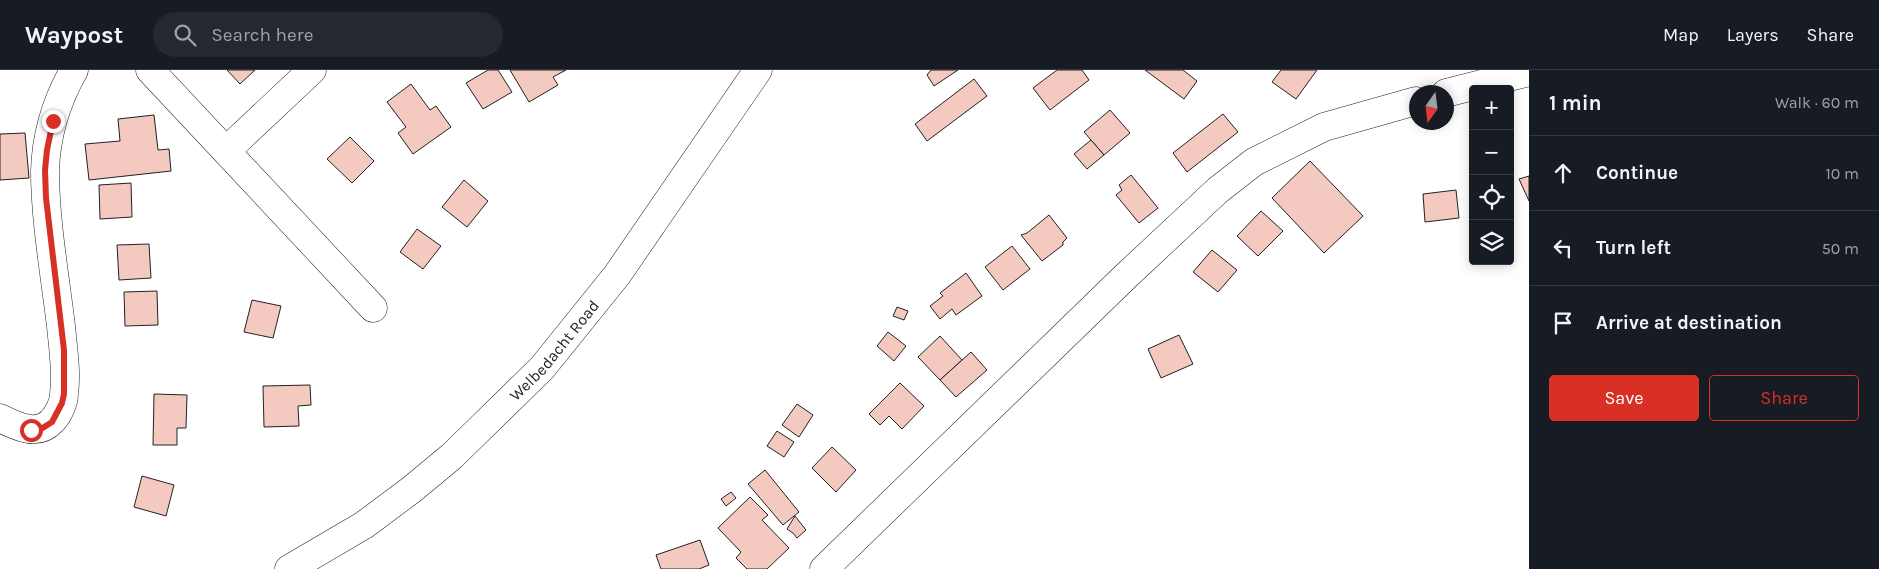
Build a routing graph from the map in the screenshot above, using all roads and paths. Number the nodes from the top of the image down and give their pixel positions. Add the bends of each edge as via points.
1 (74, 70) edge
2 (150, 70) edge
3 (312, 70) edge
4 (758, 70) edge
5 (1529, 72) edge
6 (1454, 84) edge
7 (1409, 103) edge
8 (226, 150) junction
9 (373, 308) dead end
10 (0, 418) edge
11 (289, 569) edge
12 (824, 569) edge

1 - 10 street via 61,95 53,121 45,170 64,350 64,394 52,422 41,429 15,426
2 - 8 street
3 - 8 street
4 - 11 street, Welbedacht Road via 617,275 542,368 452,456 411,490 364,525
5 - 6 street
7 - 12 street via 1324,127 1254,162 1218,190
8 - 9 street

